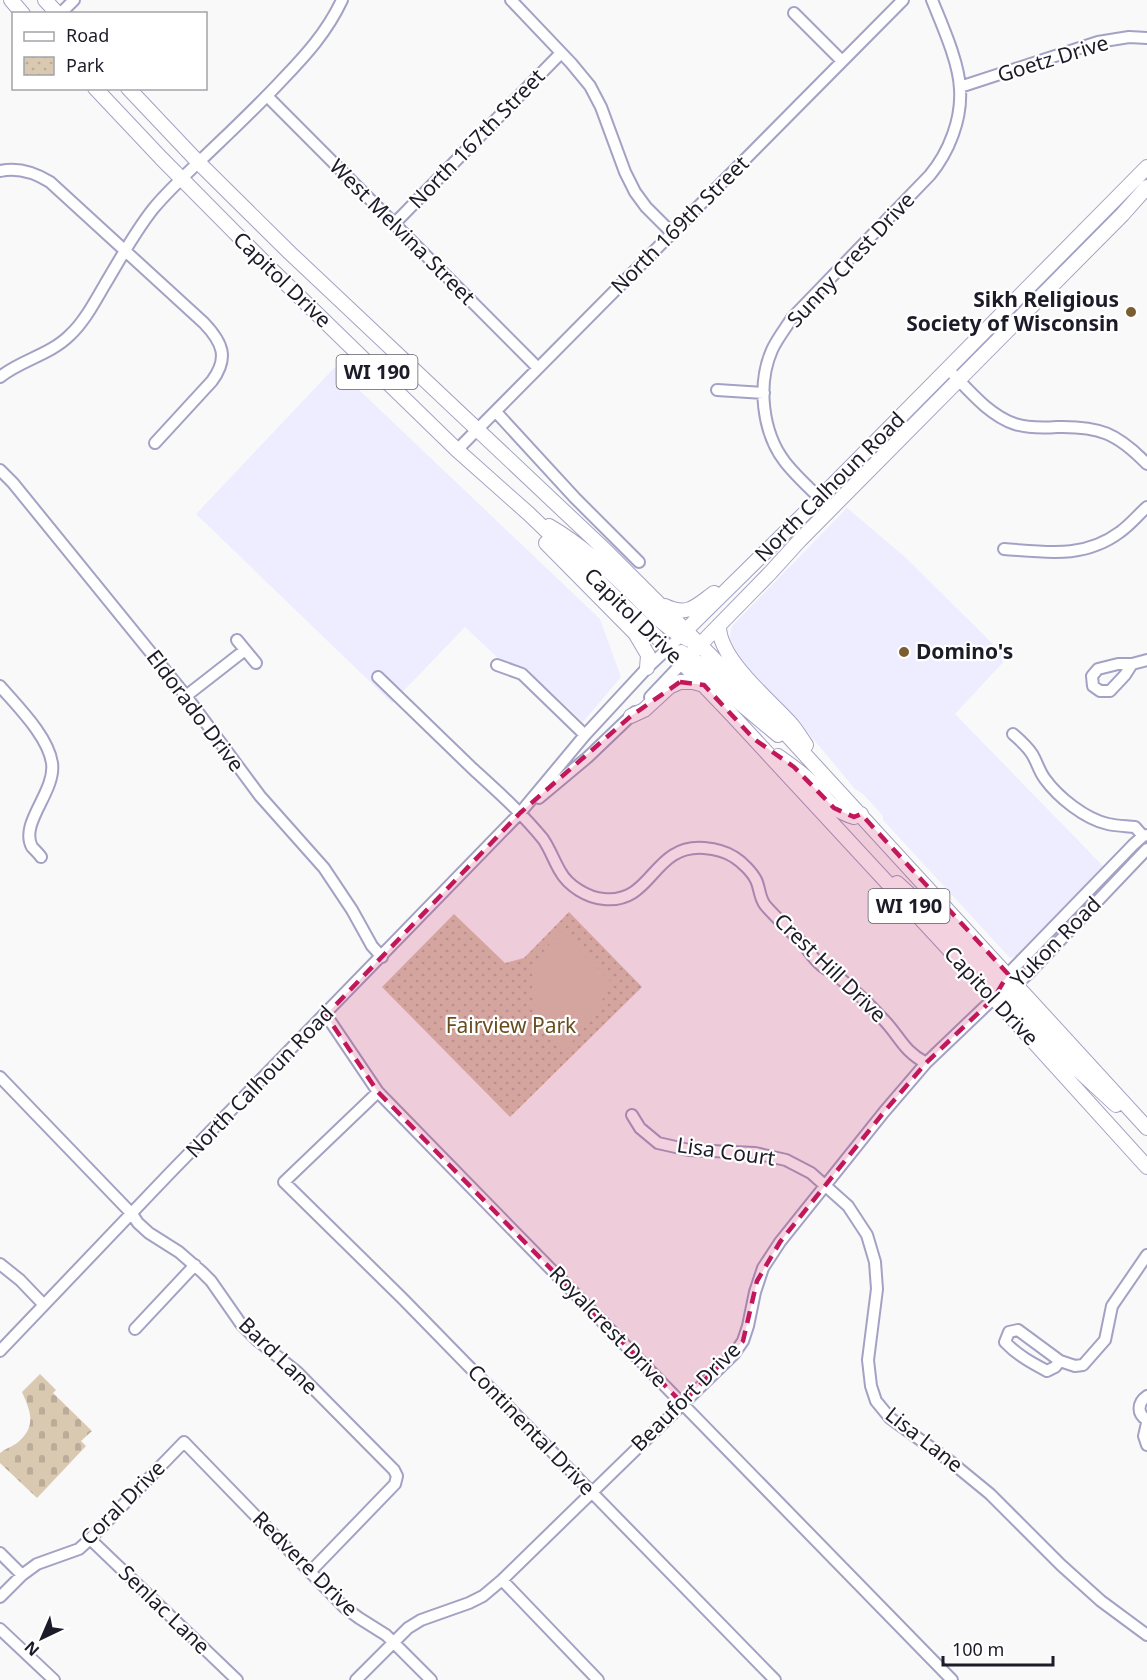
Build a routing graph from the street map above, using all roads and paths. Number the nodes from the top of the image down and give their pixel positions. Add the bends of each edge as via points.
1 (11, 0) edge
2 (45, 0) edge
3 (74, 0) edge
4 (342, 0) edge
5 (511, 0) edge
6 (903, 0) edge
7 (932, 0) edge
8 (22, 12) edge
9 (57, 12) edge
10 (61, 12) edge
11 (795, 13) dead end
12 (1147, 38) edge
13 (561, 53) junction
14 (842, 61) junction
15 (960, 87) junction
16 (97, 90) edge
17 (130, 90) edge
18 (267, 96) junction
19 (199, 163) junction
20 (1147, 167) edge
21 (0, 171) edge
22 (181, 179) junction
23 (1147, 187) edge
24 (394, 224) junction
25 (672, 233) junction
26 (125, 251) junction
27 (538, 368) junction
28 (948, 369) junction
29 (0, 377) edge
30 (958, 379) junction
31 (717, 390) dead end
32 (764, 393) junction
33 (496, 412) junction
34 (477, 430) junction
35 (155, 443) dead end
36 (457, 450) junction
37 (1147, 464) edge
38 (0, 470) edge
39 (486, 477) junction
40 (819, 498) junction
41 (1147, 507) edge
42 (831, 509) junction
43 (529, 514) junction
44 (1004, 549) dead end
45 (639, 562) dead end
46 (750, 567) junction
47 (657, 601) junction
48 (719, 625) junction
49 (683, 633) junction
50 (237, 640) dead end
51 (700, 645) junction
52 (668, 648) junction
53 (245, 650) junction
54 (686, 660) junction
55 (1147, 660) edge
56 (256, 663) dead end
57 (1132, 664) dead end
58 (497, 665) dead end
59 (647, 668) junction
60 (378, 677) dead end
61 (704, 685) junction
62 (0, 686) edge
63 (186, 696) junction
64 (631, 716) junction
65 (1013, 734) dead end
66 (585, 735) junction
67 (754, 739) junction
68 (812, 762) junction
69 (833, 783) junction
70 (520, 813) junction
71 (861, 814) junction
72 (1145, 835) edge
73 (1147, 849) edge
74 (41, 857) dead end
75 (382, 957) junction
76 (1004, 988) junction
77 (326, 1015) junction
78 (926, 1063) junction
79 (0, 1077) edge
80 (378, 1092) junction
81 (632, 1115) dead end
82 (1147, 1130) edge
83 (1147, 1167) edge
84 (825, 1185) junction
85 (132, 1214) junction
86 (1147, 1255) edge
87 (0, 1264) edge
88 (195, 1265) junction
89 (44, 1305) junction
90 (135, 1329) dead end
91 (0, 1351) edge
92 (1060, 1362) junction
93 (1147, 1396) edge
94 (682, 1403) junction
95 (1147, 1422) edge
96 (184, 1442) joint
97 (1147, 1445) edge
98 (592, 1492) junction
99 (90, 1539) junction
100 (0, 1553) edge
101 (310, 1572) junction
102 (22, 1575) junction
103 (502, 1580) junction
104 (0, 1597) edge
105 (0, 1629) edge
106 (1147, 1635) edge
107 (393, 1641) junction
108 (54, 1680) edge
109 (237, 1680) edge
110 (356, 1680) edge
111 (431, 1680) edge
112 (598, 1680) edge
113 (775, 1680) edge
114 (952, 1680) edge

1 - 8 main road
2 - 9 main road
3 - 10 street
4 - 18 street via 316,44
5 - 13 street
6 - 14 street, North 169th Street
7 - 15 street, Sunny Crest Drive
11 - 14 street
12 - 15 street, Goetz Drive via 1098,42
13 - 24 street, North 167th Street
13 - 25 street via 595,95 635,192
14 - 25 street, North 169th Street
15 - 32 street, Sunny Crest Drive via 956,123 939,164 792,318 771,351
16 - 22 main road, Capitol Drive / WI 190
17 - 19 main road, Capitol Drive / WI 190
18 - 19 street
18 - 24 street, West Melvina Street
19 - 22 street
19 - 34 main road, Capitol Drive / WI 190
20 - 28 main road, North Calhoun Road
21 - 26 street via 31,172 50,182
22 - 26 street via 153,209
22 - 36 main road, Capitol Drive / WI 190
23 - 30 main road, North Calhoun Road
24 - 27 street, West Melvina Street
25 - 27 street, North 169th Street
26 - 29 street via 73,333
26 - 35 street via 204,323 222,347 219,371
27 - 33 street, North 169th Street
28 - 30 street
28 - 40 main road, North Calhoun Road
30 - 37 street via 1008,421 1023,426 1098,430 1119,439
30 - 42 main road, North Calhoun Road
31 - 32 street
32 - 40 street, Sunny Crest Drive via 771,436 777,448
33 - 34 street, North 169th Street
33 - 45 street
34 - 36 street, North 169th Street
34 - 47 main road, Capitol Drive / WI 190
36 - 39 main road, Capitol Drive / WI 190
38 - 63 street, Eldorado Drive
39 - 43 main road, Capitol Drive / WI 190
39 - 59 main road via 635,633 648,656
40 - 42 street, Sunny Crest Drive
40 - 46 main road, North Calhoun Road
41 - 44 street via 1113,537 1082,550 1060,553
42 - 48 main road, North Calhoun Road
43 - 49 main road via 567,537
43 - 52 main road, Capitol Drive / WI 190
46 - 47 main road via 688,611 676,611
46 - 49 main road, North Calhoun Road
47 - 49 main road, Capitol Drive / WI 190
48 - 51 main road, North Calhoun Road
48 - 69 main road via 734,663 792,726
49 - 51 main road
49 - 52 street, North Calhoun Road
50 - 53 street
51 - 54 main road, North Calhoun Road
51 - 68 main road, Capitol Drive / WI 190
52 - 54 main road
52 - 59 street, North Calhoun Road
53 - 56 street
53 - 63 street
54 - 61 main road, Capitol Drive
54 - 64 street, North Calhoun Road
54 - 68 main road via 717,679 741,704
55 - 57 street
58 - 66 street via 522,675
59 - 66 street, North Calhoun Road
60 - 70 street, Crest Hill Drive
61 - 64 main road via 680,682
61 - 67 main road, Capitol Drive
62 - 74 street via 42,738 52,761 50,784 30,826 32,846
63 - 75 street, Eldorado Drive via 254,788 324,868
64 - 70 street, North Calhoun Road
65 - 72 street via 1032,754 1046,781 1072,805 1095,820 1135,827
66 - 70 street, North Calhoun Road
67 - 71 main road via 794,767 842,814
67 - 76 main road, Capitol Drive via 852,845 907,891
68 - 69 main road, Capitol Drive / WI 190
69 - 71 main road, Capitol Drive / WI 190
70 - 75 street, North Calhoun Road
70 - 78 street, Crest Hill Drive via 547,845 561,874 586,894 604,900 633,893 666,859 684,850 718,850 734,857 756,880 763,903 819,964 882,1018 913,1056
71 - 76 main road, Capitol Drive / WI 190
72 - 76 street, Yukon Road
73 - 76 street, Yukon Road
75 - 77 street, North Calhoun Road
76 - 78 street, Beaufort Drive
76 - 82 main road via 1062,1055
76 - 83 main road, Capitol Drive / WI 190
77 - 80 street, Royalcrest Drive
77 - 85 street, North Calhoun Road
78 - 84 street, Beaufort Drive
79 - 85 street, Bard Lane
80 - 94 street, Royalcrest Drive
80 - 98 street, Continental Drive via 284,1182
81 - 84 street, Lisa Court via 658,1143 689,1150 772,1156 811,1173
84 - 94 street, Beaufort Drive via 766,1262 757,1281 743,1341
84 - 106 street, Lisa Lane via 849,1206 867,1235 875,1262 877,1289 868,1360 876,1401 903,1429 990,1494 1093,1594
85 - 88 street, Bard Lane via 149,1233
85 - 89 street, North Calhoun Road
86 - 92 street via 1112,1306 1105,1340 1083,1365
87 - 89 street
88 - 90 street
88 - 101 street, Bard Lane via 257,1340 297,1372 397,1476 395,1484
89 - 91 street, North Calhoun Road
92 - 92 street via 1018,1330 1009,1332 1005,1342 1014,1352 1047,1371
93 - 95 street via 1139,1406
94 - 98 street, Beaufort Drive
94 - 114 street, Royalcrest Drive
95 - 97 street
96 - 99 street, Coral Drive
96 - 101 street, Redvere Drive
98 - 103 street, Beaufort Drive
98 - 113 street, Continental Drive
99 - 102 street, Coral Drive
99 - 109 street, Senlac Lane
100 - 102 street
101 - 107 street, Redvere Drive via 344,1606
102 - 104 street, Coral Drive
103 - 107 street, Beaufort Drive via 483,1596 421,1620
103 - 112 street
105 - 108 street
107 - 110 street, Beaufort Drive
107 - 111 street, Redvere Drive

